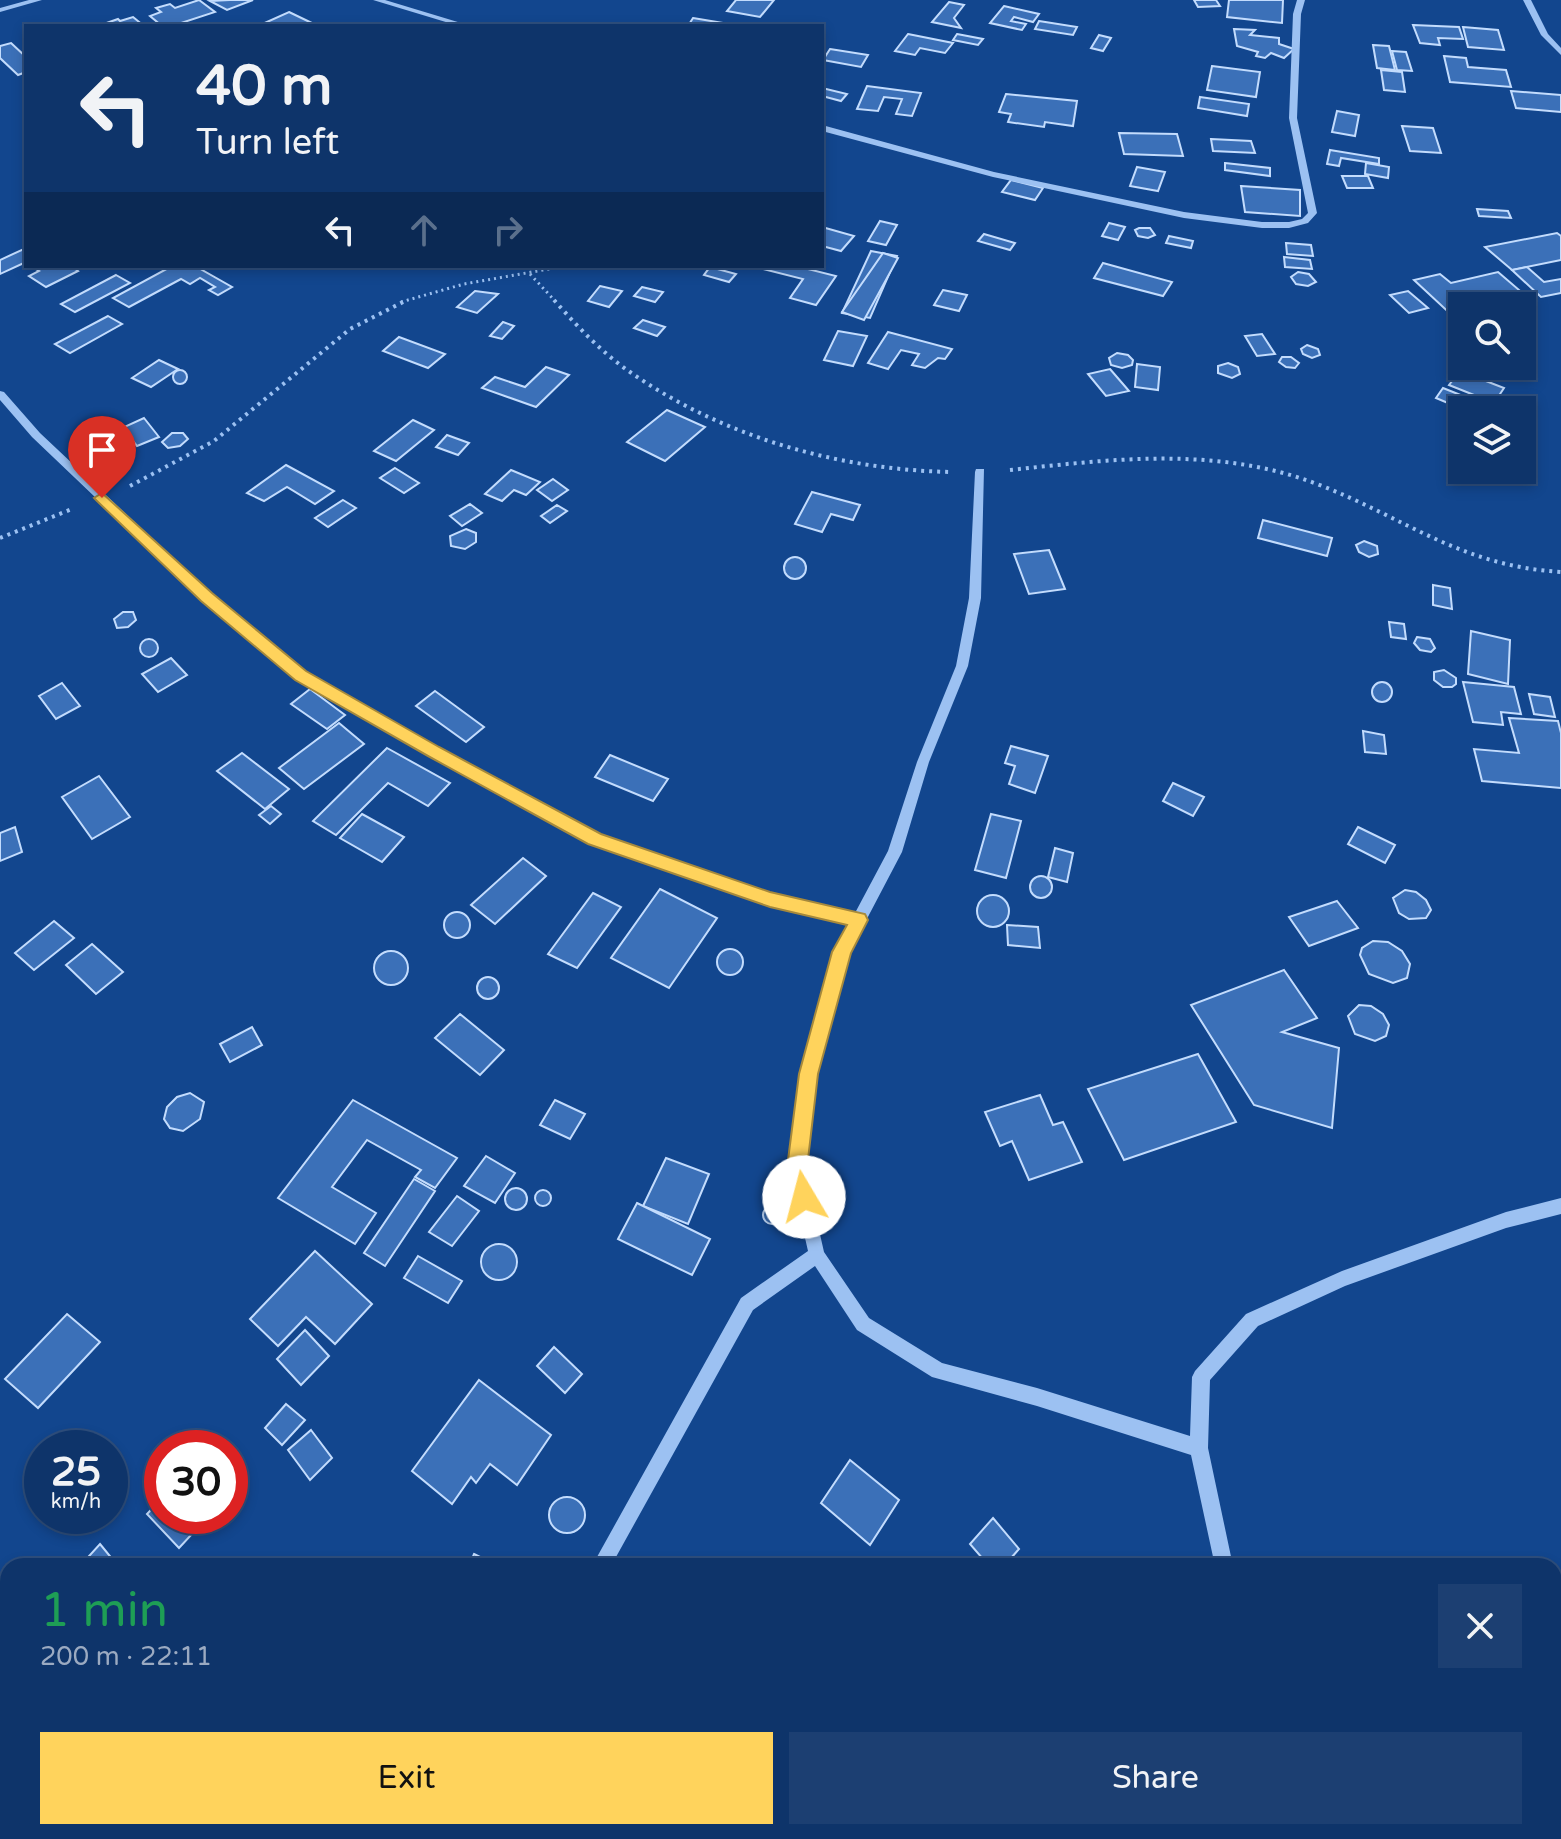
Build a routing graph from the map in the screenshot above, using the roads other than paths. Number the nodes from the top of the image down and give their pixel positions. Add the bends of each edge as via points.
1 (38, 0) edge
2 (377, 0) edge
3 (1301, 0) edge
4 (1527, 0) edge
5 (0, 10) edge
6 (460, 24) edge
7 (1561, 53) edge
8 (824, 129) edge
9 (0, 394) edge
10 (980, 472) road end
11 (859, 920) junction
12 (1561, 1206) edge
13 (817, 1255) junction
14 (1199, 1448) junction
15 (605, 1558) edge
16 (1222, 1558) edge

1 - 5 street
2 - 6 street
3 - 8 street via 1293,118 1313,213 1305,221 1262,225 1184,215 993,174
4 - 7 street
9 - 11 street via 36,435 207,597 301,676 594,839 770,899
10 - 11 street via 975,598 962,666 923,762 895,852
11 - 13 street via 842,952 809,1074 797,1168
12 - 14 street via 1506,1220 1342,1279 1252,1320 1201,1377
13 - 14 street via 863,1324 938,1371
13 - 15 street via 747,1304
14 - 16 street

